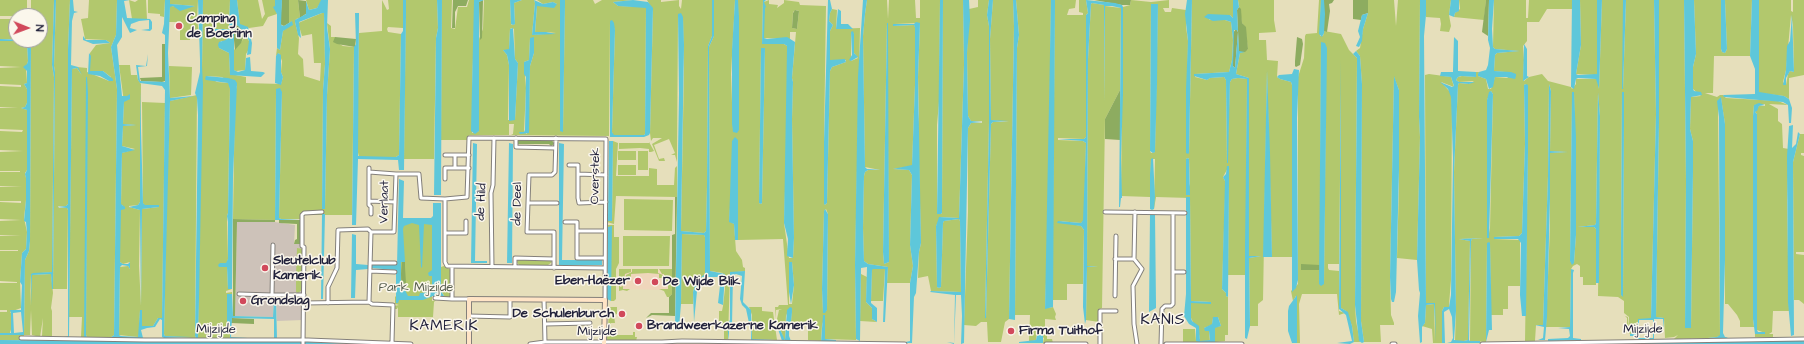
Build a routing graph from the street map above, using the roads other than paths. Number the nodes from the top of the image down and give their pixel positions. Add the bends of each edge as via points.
1 (494, 138) junction
2 (516, 138) junction
3 (556, 138) junction
4 (555, 148) junction
5 (445, 155) dead end
6 (455, 155) junction
7 (469, 155) junction
8 (569, 165) dead end
9 (369, 168) dead end
10 (455, 168) junction
11 (469, 168) junction
12 (369, 172) junction
13 (396, 174) junction
14 (578, 174) junction
15 (606, 175) junction
16 (445, 179) dead end
17 (445, 198) junction
18 (369, 201) junction
19 (395, 202) junction
20 (606, 202) junction
21 (528, 203) junction
22 (557, 203) dead end
23 (322, 212) dead end
24 (1105, 212) dead end
25 (1135, 212) junction
26 (1173, 213) junction
27 (1185, 213) dead end
28 (371, 214) dead end
29 (466, 222) dead end
30 (565, 222) dead end
31 (577, 231) junction
32 (605, 231) junction
33 (371, 232) junction
34 (445, 233) junction
35 (1116, 236) dead end
36 (273, 245) dead end
37 (605, 258) junction
38 (1115, 258) junction
39 (554, 259) junction
40 (1134, 259) junction
41 (370, 263) junction
42 (395, 263) dead end
43 (452, 267) junction
44 (492, 267) junction
45 (515, 267) junction
46 (554, 268) junction
47 (605, 268) junction
48 (370, 271) junction
49 (395, 272) dead end
50 (1173, 272) junction
51 (1184, 272) dead end
52 (239, 294) dead end
53 (272, 295) junction
54 (304, 295) junction
55 (1115, 296) dead end
56 (435, 298) dead end
57 (452, 299) junction
58 (469, 299) junction
59 (510, 300) junction
60 (544, 300) junction
61 (605, 300) junction
62 (369, 302) junction
63 (304, 303) junction
64 (328, 303) junction
65 (1116, 311) dead end
66 (469, 316) junction
67 (590, 323) dead end
68 (545, 324) junction
69 (21, 338) dead end
70 (1804, 339) edge
71 (303, 342) edge
72 (392, 342) junction
73 (545, 342) junction
74 (604, 343) edge
75 (411, 344) edge
76 (469, 344) edge
77 (530, 344) edge
78 (905, 344) edge
79 (1046, 344) edge
80 (1086, 344) edge
81 (1100, 344) edge
82 (1137, 344) edge
83 (1161, 344) edge
84 (1166, 344) edge
85 (1174, 344) edge
86 (1242, 344) edge
87 (1392, 344) edge
88 (1395, 344) edge
89 (1482, 344) edge

1 - 2 street, Overstek
1 - 7 street, Overstek via 469,138
1 - 44 street, de Hild via 491,193
2 - 3 street, Overstek
2 - 4 street via 516,146
3 - 4 street, de Deel
3 - 15 street, Overstek via 606,139
4 - 21 street, de Deel via 554,174 528,176
5 - 6 street
6 - 7 street
6 - 10 street
7 - 11 street
8 - 14 street via 578,165
9 - 12 street
10 - 11 street
10 - 16 street via 445,168
11 - 17 street via 467,197
12 - 13 street
12 - 18 street
13 - 17 street, Verlaat via 420,174 421,198
13 - 19 street, Verlaat
14 - 15 street
14 - 20 street via 579,204
15 - 20 street, Overstek
17 - 34 street
18 - 19 street
18 - 28 street
19 - 33 street, Verlaat via 394,232
20 - 32 street, Overstek
21 - 22 street
21 - 39 street, de Deel via 528,232 554,232
23 - 54 street via 303,213
24 - 25 street
25 - 26 street
25 - 40 street
26 - 27 street
26 - 50 street
29 - 34 street via 466,233
30 - 31 street via 577,222
31 - 32 street
31 - 37 street via 577,258
32 - 37 street, Overstek
33 - 41 street, Verlaat
33 - 64 street via 368,229 338,230 337,268 328,287
34 - 43 street via 445,262 447,266
35 - 38 street
36 - 53 street
37 - 47 street, Overstek
38 - 40 street
38 - 55 street
39 - 45 street via 515,258
39 - 46 street, de Deel
40 - 82 street via 1142,269 1133,286
41 - 42 street
41 - 48 street, Verlaat
43 - 44 street
43 - 57 street
44 - 45 street
45 - 46 street
46 - 47 street
47 - 61 street, Overstek
48 - 49 street
48 - 62 street, Verlaat
50 - 51 street
50 - 83 street via 1173,304 1162,309
52 - 53 street
53 - 54 street
54 - 63 street
56 - 57 street
57 - 58 street
58 - 59 street
58 - 66 street
59 - 60 street
59 - 66 street via 510,317
60 - 61 street
60 - 68 street
61 - 74 street, Overstek
62 - 64 street
62 - 72 street via 393,305
63 - 64 street
63 - 71 street
65 - 81 street via 1100,311
66 - 76 street
67 - 68 street
68 - 73 street
69 - 71 street, Mijzijde
70 - 89 street, Mijzijde
71 - 72 street, Mijzijde
72 - 75 street, Mijzijde
73 - 74 street, Mijzijde
73 - 77 street, Mijzijde
74 - 78 street, Mijzijde via 682,341
79 - 80 street
84 - 85 street
85 - 86 street
87 - 88 street

